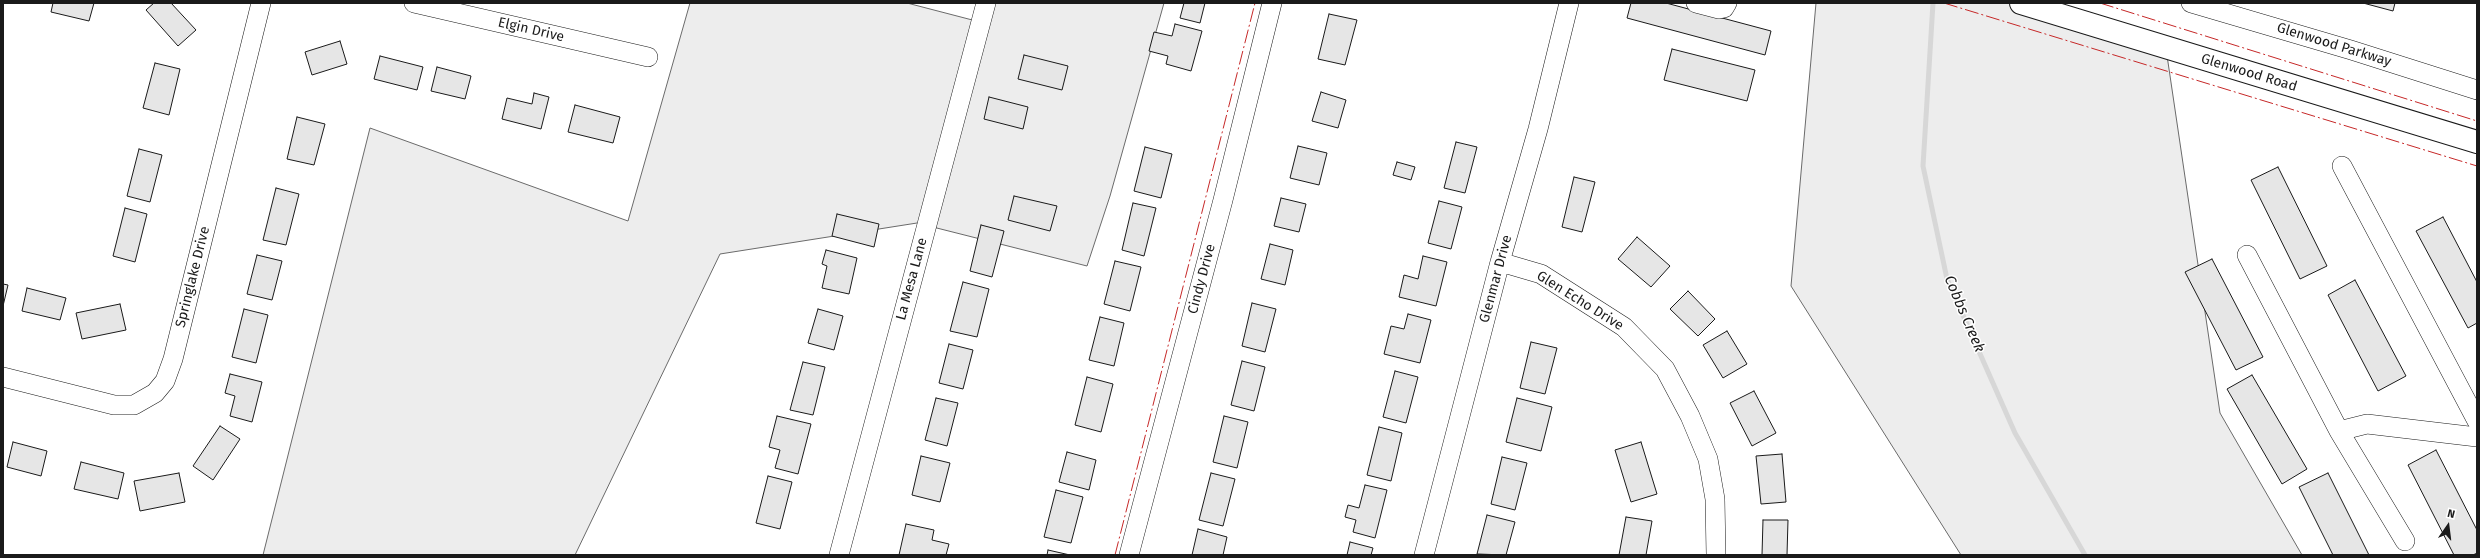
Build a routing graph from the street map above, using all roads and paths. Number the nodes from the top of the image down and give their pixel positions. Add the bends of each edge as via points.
1 (261, 3) edge
2 (414, 3) edge
3 (986, 3) edge
4 (1272, 3) edge
5 (1569, 3) edge
6 (1696, 3) edge
7 (1727, 3) edge
8 (2022, 3) edge
9 (2191, 3) edge
10 (648, 57) dead end
11 (2477, 90) edge
12 (2477, 142) edge
13 (2342, 166) dead end
14 (2247, 255) dead end
15 (1500, 262) junction
16 (3, 377) edge
17 (2477, 421) edge
18 (2339, 431) junction
19 (2477, 437) edge
20 (2405, 541) dead end
21 (839, 555) edge
22 (1129, 555) edge
23 (1424, 555) edge
24 (1716, 555) edge

1 - 16 street, Springlake Drive via 173,359 165,381 155,393 134,405 114,406
2 - 10 street, Elgin Drive
3 - 21 street, La Mesa Lane
4 - 22 street, Cindy Drive
5 - 15 street, Glenmar Drive via 1538,129
6 - 7 street via 1719,9 1724,8
8 - 12 main road, Glenwood Road
9 - 11 street, Glenwood Parkway
13 - 17 street
14 - 18 street
15 - 23 street, Glenmar Drive
15 - 24 street, Glen Echo Drive via 1542,274 1617,323 1665,369 1690,416 1708,459 1715,499
18 - 19 street via 2367,424
18 - 20 street

